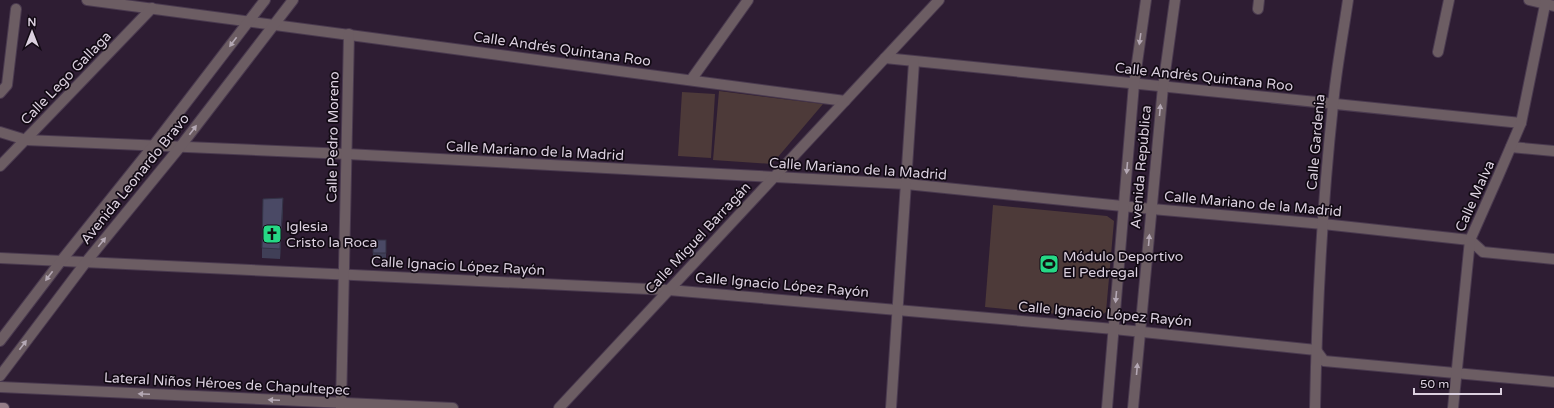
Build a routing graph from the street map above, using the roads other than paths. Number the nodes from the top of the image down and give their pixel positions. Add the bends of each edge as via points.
1 (86, 0) edge
2 (265, 0) edge
3 (293, 0) edge
4 (748, 0) edge
5 (939, 0) edge
6 (1146, 0) edge
7 (1175, 0) edge
8 (1348, 0) edge
9 (1449, 0) edge
10 (1529, 0) edge
11 (1548, 3) edge
12 (152, 8) junction
13 (16, 9) dead end
14 (249, 21) junction
15 (274, 24) junction
16 (349, 34) junction
17 (1438, 52) dead end
18 (885, 58) junction
19 (914, 62) junction
20 (691, 80) junction
21 (1134, 84) junction
22 (1163, 87) junction
23 (0, 93) edge
24 (845, 101) junction
25 (1333, 104) junction
26 (1521, 123) junction
27 (0, 132) edge
28 (26, 140) junction
29 (153, 146) junction
30 (180, 147) junction
31 (1511, 147) junction
32 (1554, 151) edge
33 (347, 154) junction
34 (0, 166) edge
35 (774, 178) junction
36 (906, 184) junction
37 (1124, 205) junction
38 (1152, 209) junction
39 (1323, 224) junction
40 (1470, 240) junction
41 (0, 258) edge
42 (1554, 258) edge
43 (61, 261) junction
44 (86, 262) junction
45 (344, 274) junction
46 (669, 290) junction
47 (897, 309) junction
48 (1114, 329) junction
49 (1140, 331) junction
50 (0, 341) edge
51 (1316, 350) junction
52 (1457, 373) junction
53 (0, 376) edge
54 (1554, 382) edge
55 (0, 387) edge
56 (341, 406) edge
57 (0, 408) edge
58 (4, 408) edge
59 (453, 408) edge
60 (559, 408) edge
61 (891, 408) edge
62 (1107, 408) edge
63 (1134, 408) edge
64 (1315, 408) edge
65 (1453, 408) edge

1 - 12 street, Calle Andrés Quintana Roo
2 - 14 street, Avenida Leonardo Bravo
3 - 15 street, Avenida Leonardo Bravo
4 - 20 street
5 - 18 street, Calle Miguel Barragán
6 -> 21 street, Avenida República
7 - 22 street, Avenida República
8 - 25 street, Calle Gardenia
9 - 17 street
10 - 11 street
11 - 26 street, Calle Malva
12 - 14 street, Calle Andrés Quintana Roo
12 - 28 street, Calle Lego Gallaga
13 - 23 street via 7,85
14 - 15 street, Calle Andrés Quintana Roo
14 -> 29 street, Avenida Leonardo Bravo
15 - 16 street, Calle Andrés Quintana Roo
30 -> 15 street, Avenida Leonardo Bravo
16 - 20 street, Calle Andrés Quintana Roo
16 - 33 street, Calle Pedro Moreno
18 - 19 street, Calle Andrés Quintana Roo
18 - 24 street, Calle Miguel Barragán
19 - 21 street, Calle Andrés Quintana Roo
19 - 36 street
20 - 24 street, Calle Andrés Quintana Roo
21 - 22 street, Calle Andrés Quintana Roo
21 -> 37 street, Avenida República
22 - 25 street, Calle Andrés Quintana Roo
38 -> 22 street, Avenida República
24 - 35 street, Calle Miguel Barragán
25 - 26 street, Calle Andrés Quintana Roo
25 - 39 street, Calle Gardenia
26 - 31 street, Calle Malva
27 - 28 street, Calle Mariano de la Madrid
28 - 29 street, Calle Mariano de la Madrid
28 - 34 street, Calle Lego Gallaga
29 - 30 street, Calle Mariano de la Madrid
29 - 43 street, Avenida Leonardo Bravo
30 - 33 street, Calle Mariano de la Madrid
44 -> 30 street, Avenida Leonardo Bravo
31 - 32 street
31 - 40 street, Calle Malva
33 - 35 street, Calle Mariano de la Madrid
33 - 45 street, Calle Pedro Moreno
35 - 36 street, Calle Mariano de la Madrid
35 - 46 street, Calle Miguel Barragán
36 - 37 street, Calle Mariano de la Madrid
36 - 47 street
37 - 38 street, Calle Mariano de la Madrid
37 -> 48 street, Avenida República
38 - 39 street, Calle Mariano de la Madrid
49 -> 38 street, Avenida República
39 - 40 street, Calle Mariano de la Madrid
39 - 51 street, Calle Gardenia
40 - 42 street via 1483,252
40 - 52 street, Calle Malva
41 - 43 street, Calle Ignacio López Rayón
43 - 44 street, Calle Ignacio López Rayón
43 -> 50 street, Avenida Leonardo Bravo
44 - 45 street, Calle Ignacio López Rayón
53 -> 44 street, Avenida Leonardo Bravo
45 - 46 street, Calle Ignacio López Rayón
45 - 56 street, Calle Pedro Moreno
46 - 47 street, Calle Ignacio López Rayón
46 - 60 street, Calle Miguel Barragán
47 - 48 street, Calle Ignacio López Rayón
47 - 61 street
48 - 49 street, Calle Ignacio López Rayón
48 - 62 street, Avenida República
49 - 51 street, Calle Ignacio López Rayón
63 -> 49 street, Avenida República
51 - 52 street via 1324,361
51 - 64 street, Calle Gardenia
52 - 54 street
52 - 65 street, Calle Malva
56 -> 55 street, Lateral Niños Héroes de Chapultepec
56 - 59 street, Lateral Niños Héroes de Chapultepec
57 - 58 main road

